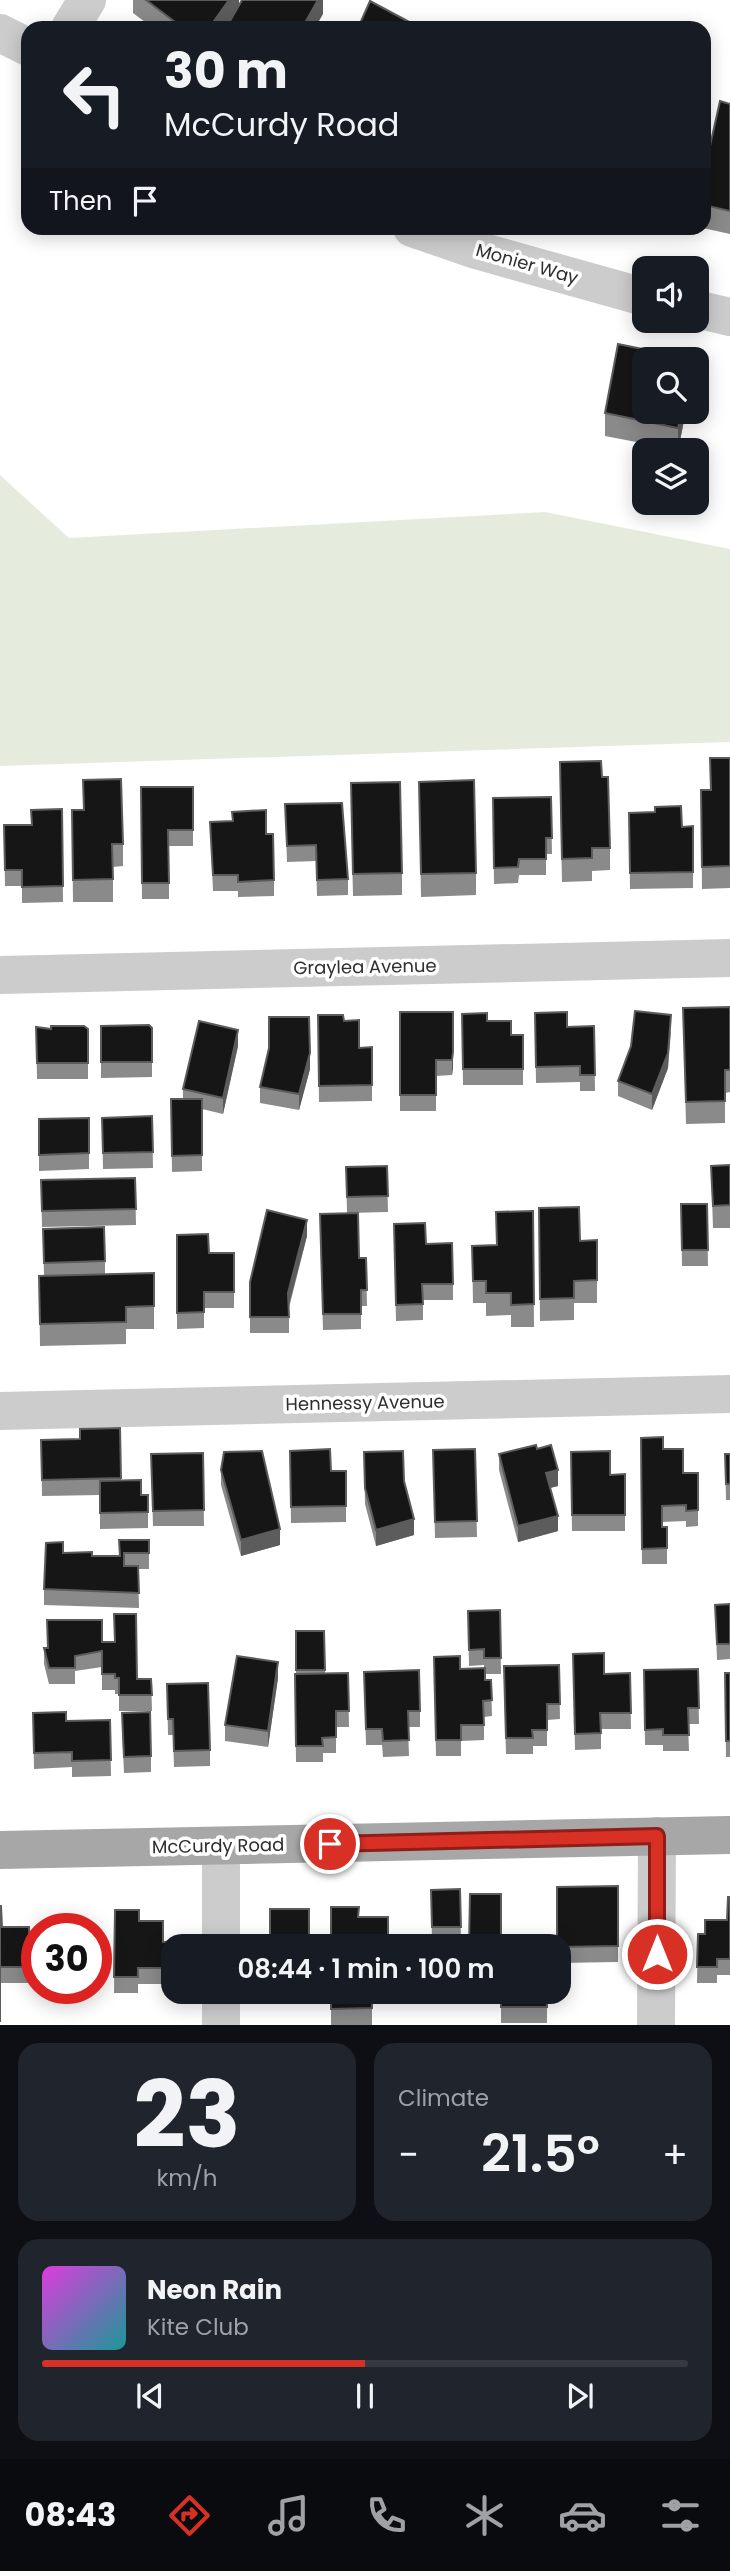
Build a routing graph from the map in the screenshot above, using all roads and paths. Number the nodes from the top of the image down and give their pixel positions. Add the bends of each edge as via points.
1 (87, 0) edge
2 (74, 21) edge
3 (0, 33) edge
4 (21, 44) edge
5 (432, 235) edge
6 (632, 294) edge
7 (709, 312) edge
8 (730, 317) edge
9 (730, 958) edge
10 (0, 975) edge
11 (730, 1394) edge
12 (0, 1411) edge
13 (730, 1835) edge
14 (657, 1836) junction
15 (221, 1846) junction
16 (0, 1850) edge
17 (221, 1934) edge
18 (221, 2004) edge
19 (221, 2025) edge
20 (656, 2025) edge

1 - 2 street
3 - 4 street
5 - 6 street, Monier Way
7 - 8 street
9 - 10 street, Graylea Avenue
11 - 12 street, Hennessy Avenue
13 - 14 main road, McCurdy Road
14 - 15 main road, McCurdy Road
14 - 20 street
15 - 16 main road, McCurdy Road
15 - 17 street
18 - 19 street

